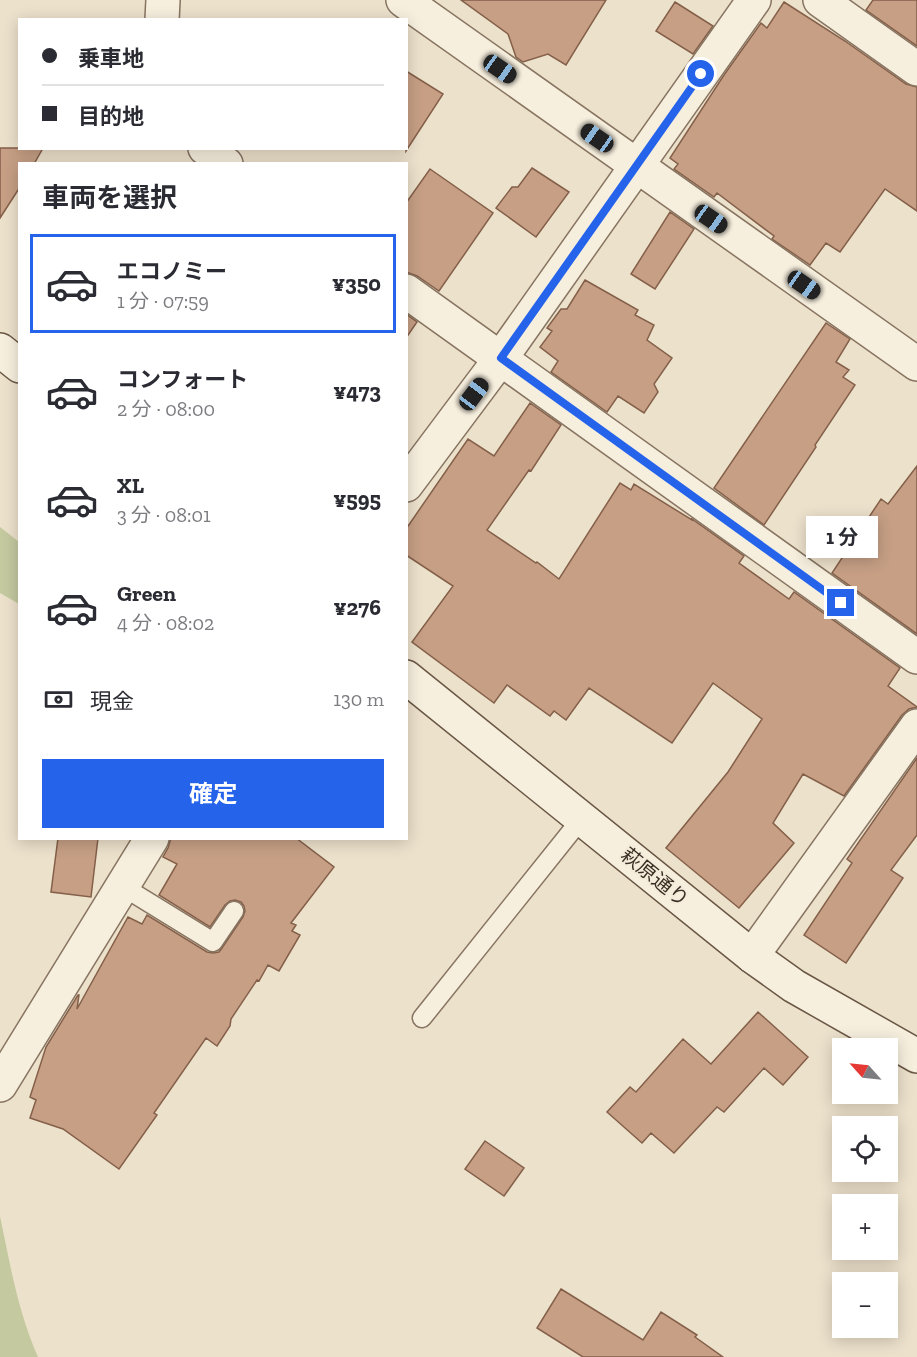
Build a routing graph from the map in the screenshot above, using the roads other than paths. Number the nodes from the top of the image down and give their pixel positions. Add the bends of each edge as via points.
1 (164, 0) edge
2 (403, 0) edge
3 (754, 0) edge
4 (820, 0) edge
5 (162, 18) edge
6 (917, 69) edge
7 (208, 150) edge
8 (223, 162) edge
9 (636, 165) junction
10 (408, 292) edge
11 (0, 350) edge
12 (501, 358) junction
13 (18, 364) edge
14 (917, 364) edge
15 (408, 482) edge
16 (917, 657) edge
17 (408, 679) edge
18 (917, 726) edge
19 (582, 818) junction
20 (151, 840) edge
21 (122, 886) junction
22 (234, 911) dead end
23 (752, 956) junction
24 (422, 1018) dead end
25 (917, 1056) edge
26 (0, 1085) edge

1 - 5 street
2 - 9 street
3 - 9 street
4 - 6 street
7 - 8 street
9 - 12 street
9 - 14 street
10 - 12 street
11 - 13 street
12 - 15 street
12 - 16 street
17 - 19 street, 萩原通り
18 - 23 street
19 - 23 street, 萩原通り
19 - 24 lane
20 - 21 street
21 - 22 lane via 213,942
21 - 26 street
23 - 25 street, 萩原通り via 794,986

